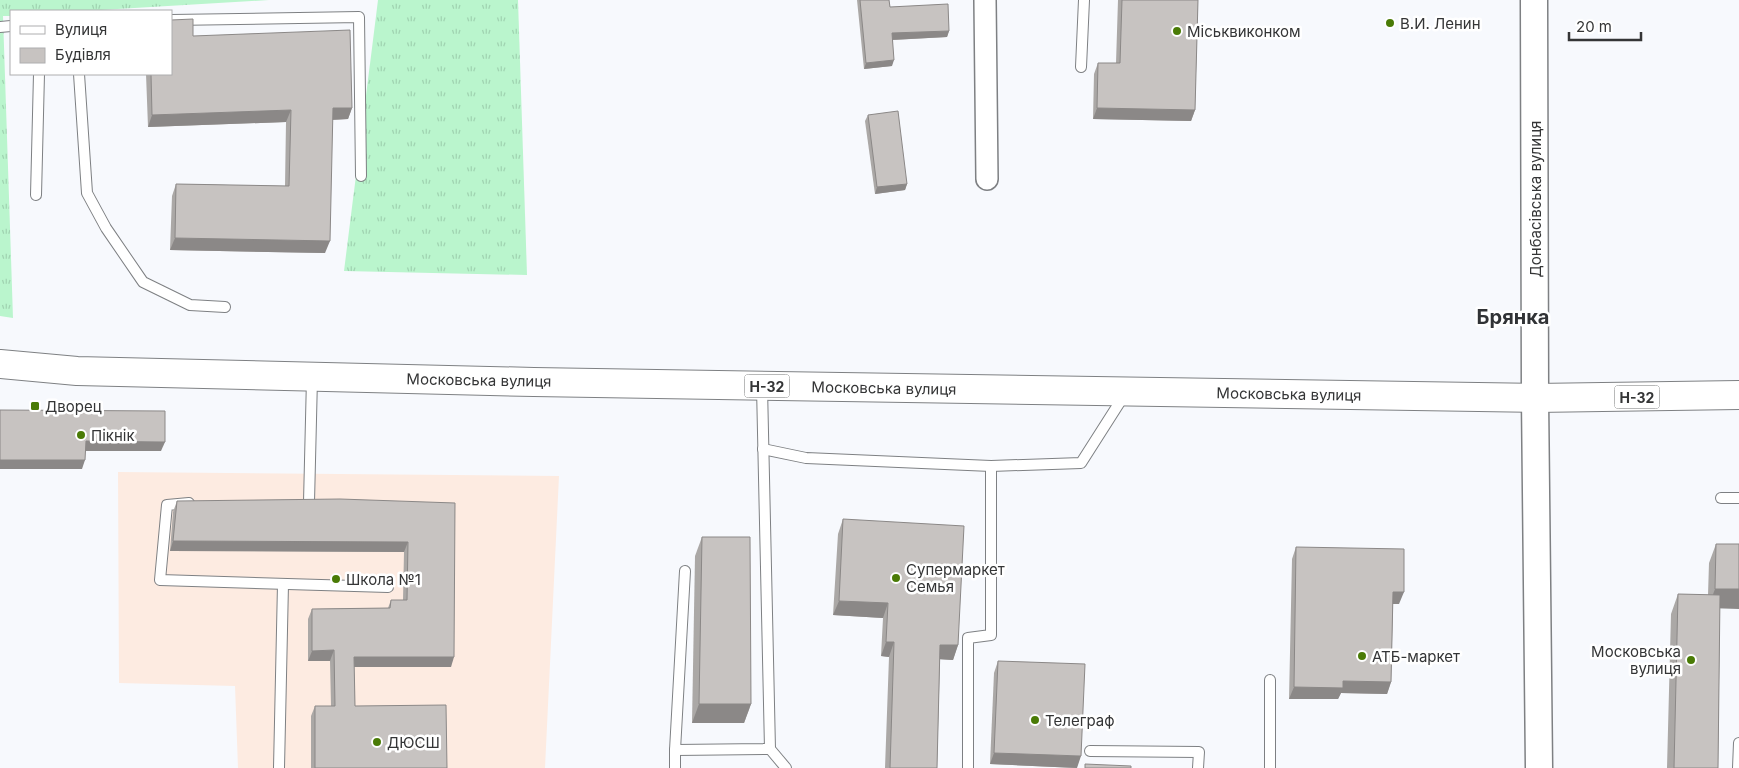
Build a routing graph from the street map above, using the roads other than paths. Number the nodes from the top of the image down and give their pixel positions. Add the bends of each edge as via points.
1 (985, 0) edge
2 (1084, 0) edge
3 (1534, 0) edge
4 (172, 20) edge
5 (1081, 67) dead end
6 (38, 75) edge
7 (79, 75) edge
8 (361, 176) dead end
9 (987, 179) dead end
10 (36, 195) dead end
11 (225, 306) dead end
12 (0, 364) edge
13 (312, 377) junction
14 (762, 386) junction
15 (1127, 392) junction
16 (1739, 395) edge
17 (1535, 398) junction
18 (763, 449) junction
19 (991, 466) junction
20 (1721, 498) dead end
21 (1739, 498) edge
22 (309, 502) edge
23 (196, 503) edge
24 (685, 571) dead end
25 (283, 584) junction
26 (388, 587) dead end
27 (1270, 680) dead end
28 (1739, 743) edge
29 (770, 749) junction
30 (675, 750) junction
31 (1090, 751) dead end
32 (279, 768) edge
33 (675, 768) edge
34 (786, 768) edge
35 (968, 768) edge
36 (1198, 768) edge
37 (1270, 768) edge
38 (1539, 768) edge
39 (1738, 768) edge

1 - 9 street
2 - 5 lane
3 - 17 street, Донбасівська вулиця
4 - 8 lane via 359,17
6 - 10 lane
7 - 11 lane via 87,193 106,228 143,282 190,305
12 - 13 main road, Московська вулиця / Н-32 via 78,371
13 - 14 main road, Московська вулиця / Н-32
13 - 22 lane
14 - 15 main road, Московська вулиця / Н-32
14 - 18 lane
15 - 17 main road, Московська вулиця / Н-32
15 - 19 lane via 1081,463
16 - 17 main road, Московська вулиця / Н-32
17 - 38 street, Донбасівська вулиця
18 - 19 lane via 806,458
18 - 29 lane
19 - 35 lane via 991,635 968,638
20 - 21 lane
23 - 25 lane via 167,505 160,580
24 - 30 lane
25 - 26 lane
25 - 32 lane
27 - 37 lane
28 - 39 lane
29 - 30 lane
29 - 34 lane
30 - 33 lane
31 - 36 lane via 1199,752

